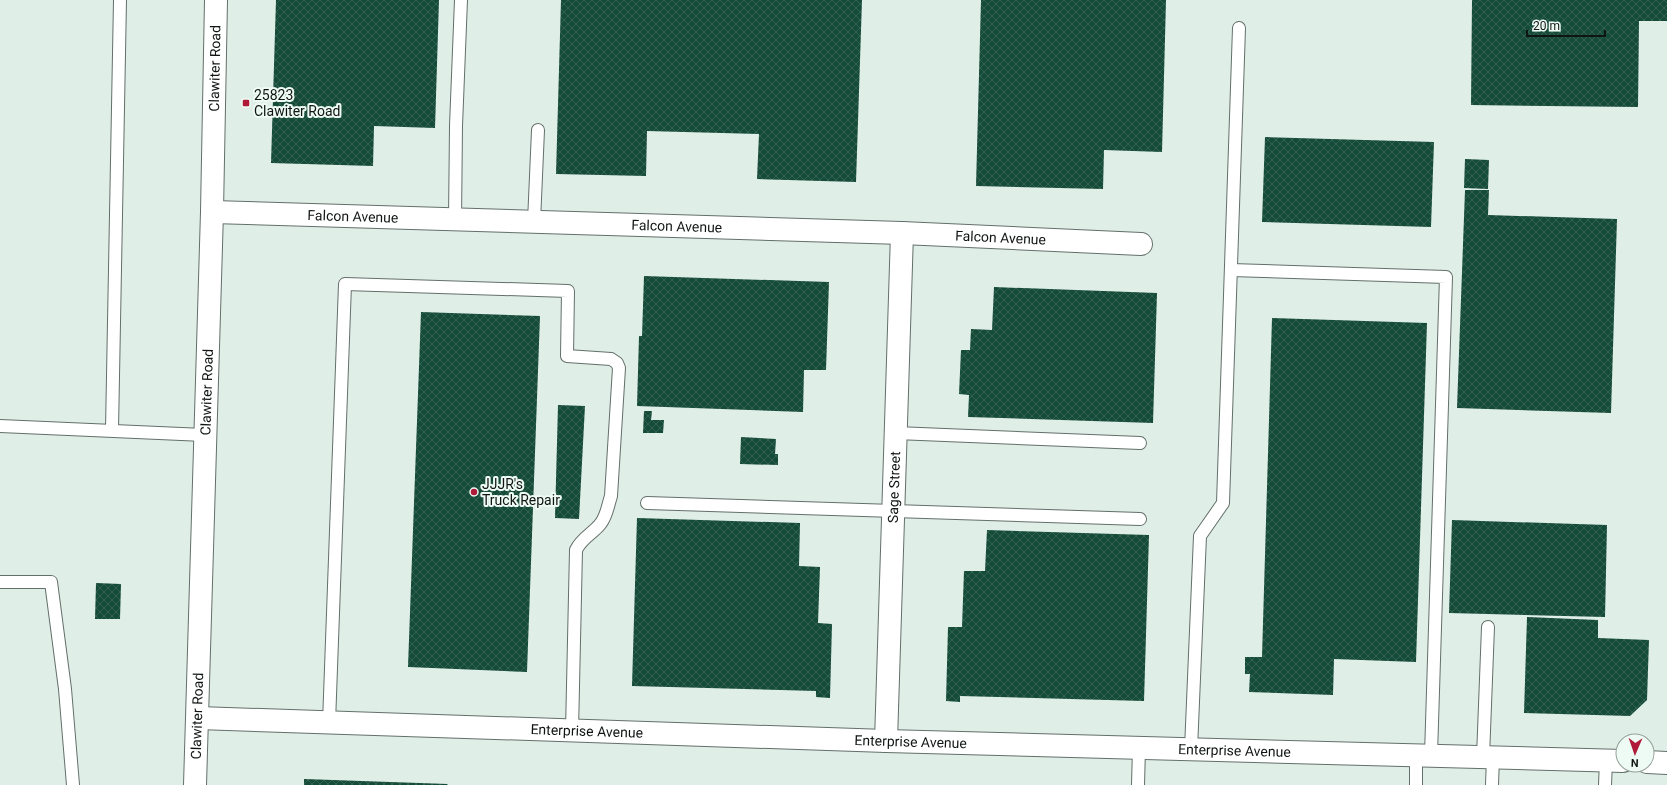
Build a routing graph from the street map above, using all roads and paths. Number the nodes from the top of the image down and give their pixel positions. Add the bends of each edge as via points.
1 (120, 0) edge
2 (216, 0) edge
3 (461, 0) edge
4 (1239, 28) dead end
5 (538, 130) dead end
6 (212, 212) junction
7 (455, 220) junction
8 (534, 222) junction
9 (902, 234) junction
10 (1141, 244) dead end
11 (1231, 270) junction
12 (0, 426) edge
13 (112, 430) junction
14 (896, 433) junction
15 (204, 435) junction
16 (1140, 443) dead end
17 (647, 503) dead end
18 (894, 510) junction
19 (1140, 519) dead end
20 (0, 582) edge
21 (1488, 627) dead end
22 (198, 718) junction
23 (329, 723) junction
24 (572, 731) junction
25 (886, 741) junction
26 (1139, 748) junction
27 (1191, 750) junction
28 (1423, 755) junction
29 (1488, 757) junction
30 (1614, 761) edge
31 (1655, 762) edge
32 (1667, 763) edge
33 (73, 785) edge
34 (195, 785) edge
35 (1138, 785) edge
36 (1416, 785) edge
37 (1492, 785) edge
38 (1605, 785) edge

1 - 13 lane
2 - 6 street, Clawiter Road
3 - 7 lane
4 - 11 lane
5 - 8 lane
6 - 7 street, Falcon Avenue
6 - 15 street, Clawiter Road
7 - 8 street, Falcon Avenue
8 - 9 street, Falcon Avenue
9 - 10 street, Falcon Avenue
9 - 14 street, Sage Street
11 - 27 lane via 1223,503 1200,536
11 - 28 lane via 1446,277
12 - 13 lane
13 - 15 lane
14 - 16 lane
14 - 18 street, Sage Street
15 - 22 street, Clawiter Road
17 - 18 lane
18 - 19 lane
18 - 25 street, Sage Street
20 - 33 lane via 51,582 65,689
21 - 29 lane
22 - 23 street, Enterprise Avenue
22 - 34 street, Clawiter Road
23 - 24 street, Enterprise Avenue
23 - 24 lane via 345,284 568,290 567,356 611,359 619,368 608,509 601,524 576,550
24 - 25 street, Enterprise Avenue
25 - 26 street, Enterprise Avenue
26 - 27 street, Enterprise Avenue
26 - 35 lane
27 - 28 street, Enterprise Avenue
28 - 29 street, Enterprise Avenue
28 - 36 lane
29 - 30 street, Enterprise Avenue
29 - 37 lane
30 - 38 lane
31 - 32 street

